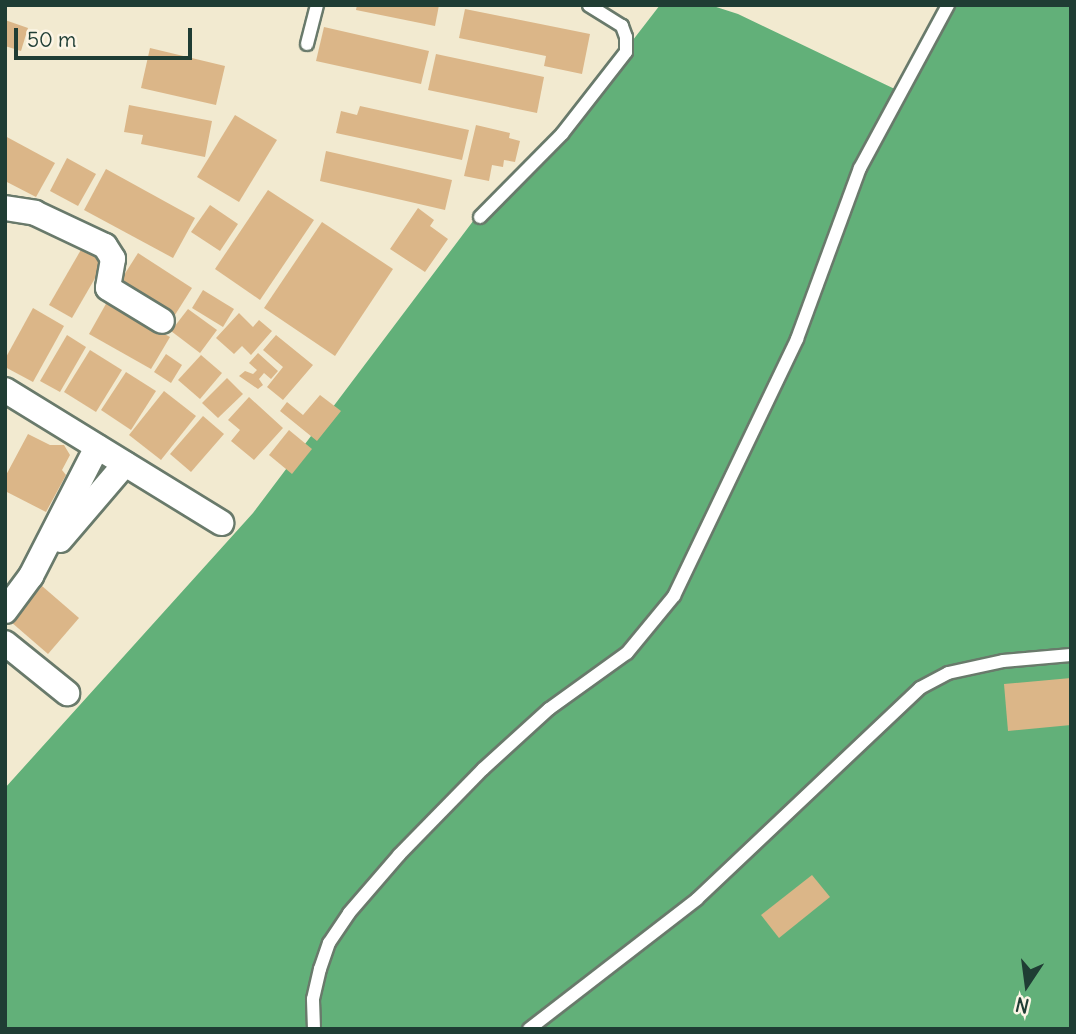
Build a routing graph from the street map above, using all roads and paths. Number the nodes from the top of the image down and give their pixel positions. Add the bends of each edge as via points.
1 (317, 5) edge
2 (589, 5) edge
3 (948, 5) edge
4 (307, 44) dead end
5 (5, 208) edge
6 (480, 217) dead end
7 (162, 321) dead end
8 (5, 390) edge
9 (97, 447) junction
10 (125, 464) junction
11 (221, 523) dead end
12 (31, 576) junction
13 (5, 611) edge
14 (5, 643) edge
15 (1071, 654) edge
16 (67, 693) dead end
17 (314, 1029) edge
18 (528, 1029) edge

1 - 4 lane
2 - 6 lane via 622,26 626,52 562,134
3 - 17 lane via 860,168 797,339 674,596 627,653 549,709 483,769 349,913 329,943 320,968 313,999
5 - 7 street via 35,213 105,246 113,259 108,288
8 - 9 street
9 - 10 street
9 - 12 street
10 - 11 street
10 - 12 street
12 - 13 street
14 - 16 street
15 - 18 lane via 981,665 948,673 920,688 697,899

